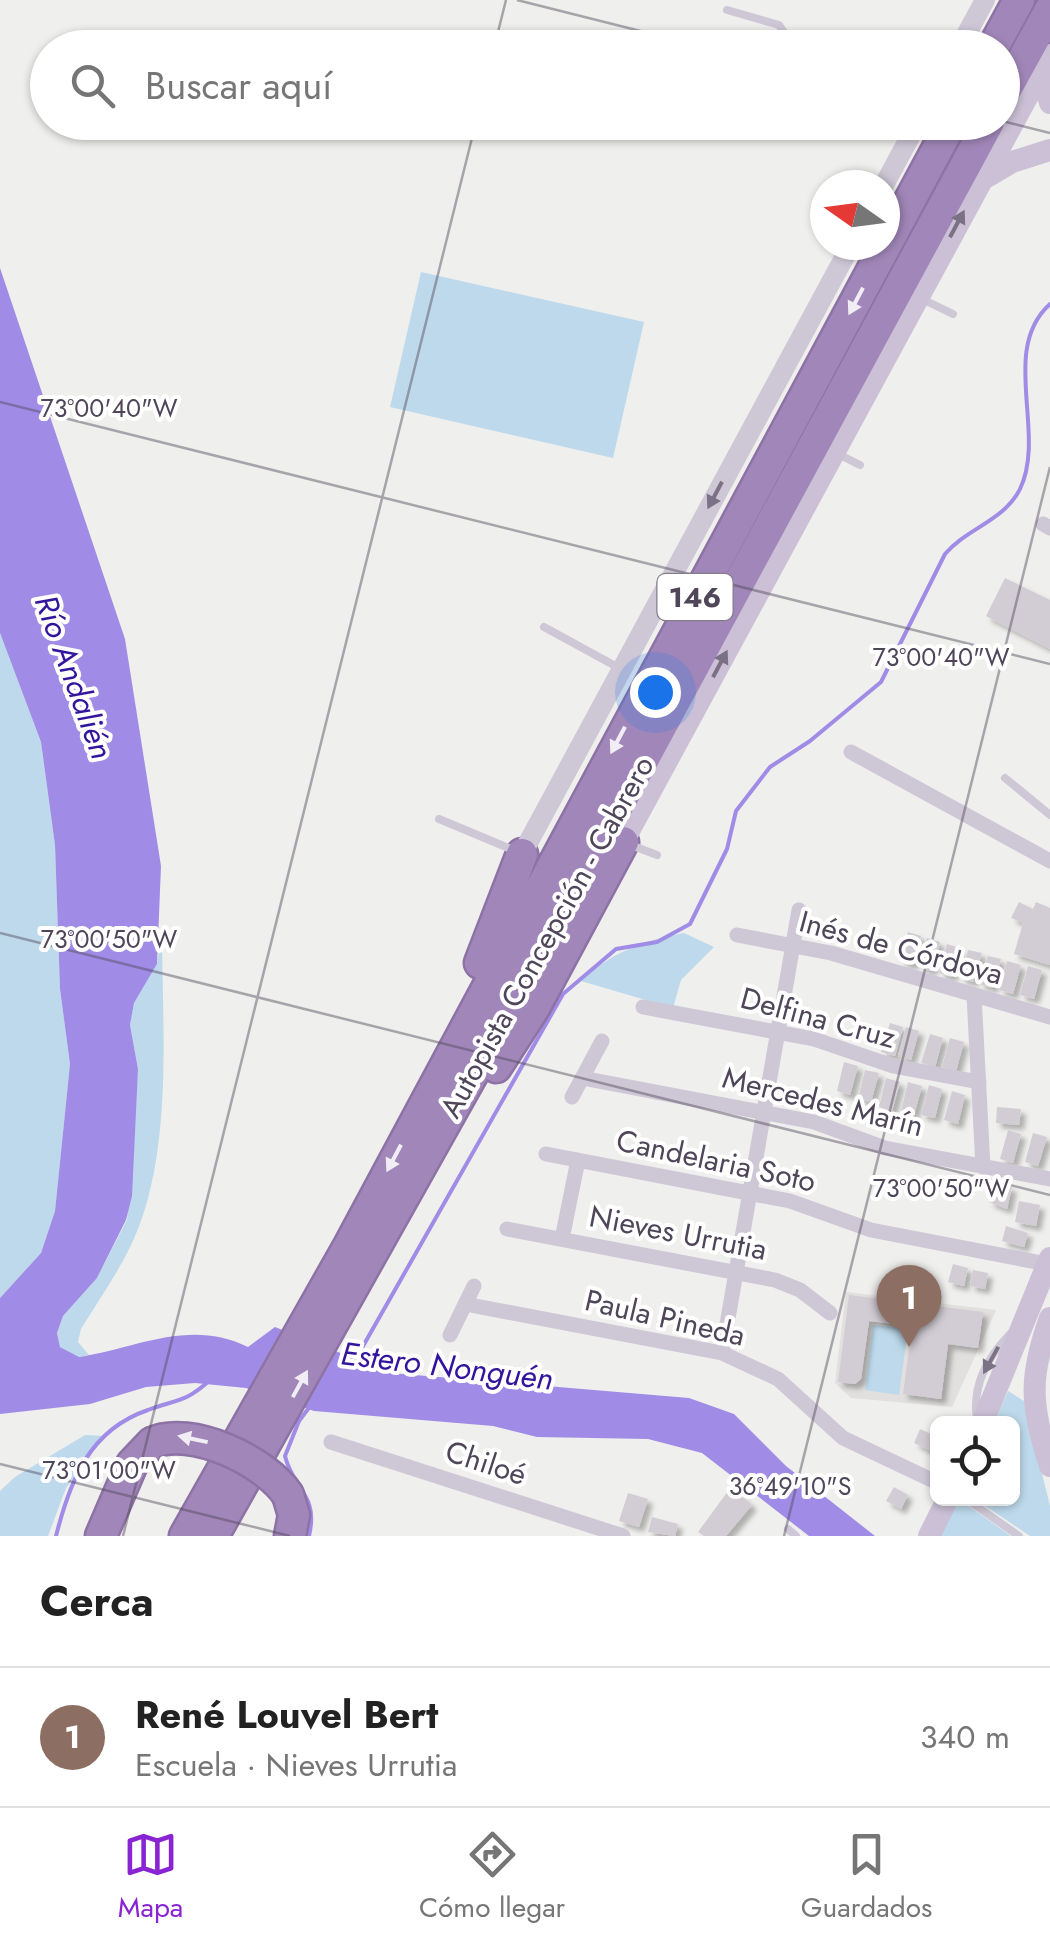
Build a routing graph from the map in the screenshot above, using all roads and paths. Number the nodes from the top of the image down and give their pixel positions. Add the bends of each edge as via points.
1 (985, 0) edge
2 (1018, 0) edge
3 (727, 10) dead end
4 (1050, 10) edge
5 (781, 30) edge
6 (969, 30) edge
7 (1002, 30) edge
8 (1045, 63) edge
9 (1020, 64) edge
10 (1050, 103) edge
11 (1020, 109) edge
12 (908, 140) edge
13 (942, 140) edge
14 (979, 140) edge
15 (1003, 140) edge
16 (1050, 150) edge
17 (892, 170) edge
18 (981, 180) junction
19 (843, 260) edge
20 (918, 298) junction
21 (952, 314) dead end
22 (834, 452) junction
23 (860, 465) dead end
24 (544, 627) dead end
25 (620, 669) junction
26 (852, 752) dead end
27 (1005, 778) dead end
28 (1050, 815) edge
29 (439, 820) dead end
30 (624, 842) junction
31 (522, 854) junction
32 (657, 855) dead end
33 (1050, 861) edge
34 (799, 910) dead end
35 (738, 935) dead end
36 (793, 944) junction
37 (974, 995) junction
38 (644, 1007) dead end
39 (1050, 1017) edge
40 (778, 1032) junction
41 (602, 1041) dead end
42 (440, 1072) junction
43 (582, 1078) junction
44 (979, 1082) junction
45 (572, 1096) dead end
46 (765, 1112) junction
47 (546, 1154) dead end
48 (578, 1160) junction
49 (984, 1166) junction
50 (1050, 1179) edge
51 (412, 1183) junction
52 (750, 1192) junction
53 (507, 1228) dead end
54 (562, 1239) junction
55 (1049, 1261) edge
56 (736, 1272) junction
57 (474, 1286) dead end
58 (465, 1304) junction
59 (1040, 1312) edge
60 (830, 1313) dead end
61 (316, 1331) junction
62 (450, 1335) dead end
63 (722, 1354) junction
64 (1043, 1361) edge
65 (983, 1416) edge
66 (263, 1426) junction
67 (331, 1442) dead end
68 (1050, 1466) edge
69 (930, 1479) edge
70 (944, 1506) edge
71 (976, 1506) edge
72 (788, 1529) dead end
73 (101, 1536) edge
74 (185, 1536) edge
75 (213, 1536) edge
76 (290, 1536) edge
77 (623, 1536) edge
78 (796, 1536) edge
79 (929, 1536) edge
80 (1019, 1536) edge

1 - 6 street
2 - 7 highway
3 - 5 lane
4 - 9 highway
8 - 10 main road
8 - 11 main road
12 - 17 street
13 -> 42 highway, Autopista Concepción - Cabrero / 146
14 - 51 highway, Autopista Concepción - Cabrero / 146
15 - 18 main road
16 - 18 main road
20 -> 18 main road
19 -> 25 street
20 - 21 lane
20 - 22 main road
22 - 23 lane
30 -> 22 main road
24 - 25 lane
25 - 31 street
26 - 33 street
27 - 28 lane
29 - 31 lane
30 - 32 lane
30 - 51 highway via 522,1029
31 - 42 highway
34 - 36 street
35 - 36 street, Inés de Córdova
36 - 37 street, Inés de Córdova
36 - 40 street
37 - 39 street, Inés de Córdova
37 - 44 street
38 - 40 street, Delfina Cruz
40 - 44 street, Delfina Cruz via 892,1066
40 - 46 street
41 - 43 street
42 -> 61 highway, Autopista Concepción - Cabrero / 146
43 - 45 street
43 - 46 street, Mercedes Marín
44 - 49 street
46 - 49 street, Mercedes Marín via 821,1123 871,1145
46 - 52 street
47 - 48 street, Candelaria Soto
48 - 52 street, Candelaria Soto
48 - 54 street
49 - 50 street, Mercedes Marín
51 - 61 highway, Autopista Concepción - Cabrero / 146
52 - 55 street, Candelaria Soto via 799,1202 871,1230
52 - 56 street
53 - 54 street, Nieves Urrutia
54 - 56 street, Nieves Urrutia
55 - 59 main road
56 - 60 street, Nieves Urrutia via 793,1286
56 - 63 street
57 - 58 street
58 - 62 street
58 - 63 street, Paula Pineda
59 - 64 main road
59 -> 65 main road
61 - 66 highway, Autopista Concepción - Cabrero / 146
63 - 69 street, Paula Pineda via 778,1379 844,1438
64 - 68 main road via 1033,1408
66 - 74 highway, Autopista Concepción - Cabrero / 146
66 - 75 highway, Autopista Concepción - Cabrero / 146
67 - 77 street, Chiloé
70 - 79 main road
71 - 80 lane
72 - 78 lane
76 -> 73 highway, bridge via 294,1515 275,1478 199,1438 170,1436 152,1443 132,1464

